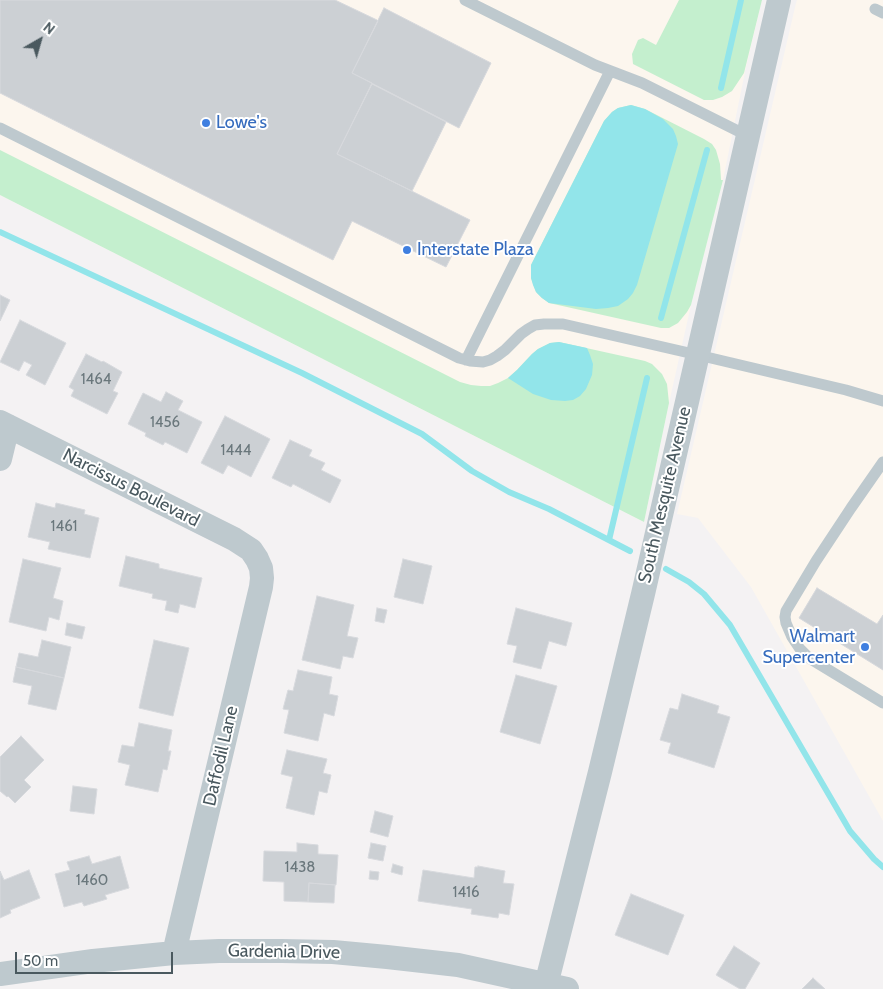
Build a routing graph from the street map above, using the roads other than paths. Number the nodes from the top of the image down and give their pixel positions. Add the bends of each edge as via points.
1 (465, 0) edge
2 (779, 0) edge
3 (610, 71) junction
4 (0, 128) edge
5 (748, 136) junction
6 (698, 354) junction
7 (466, 360) junction
8 (883, 401) edge
9 (4, 424) edge
10 (0, 459) edge
11 (883, 462) edge
12 (257, 559) joint
13 (883, 702) edge
14 (174, 953) junction
15 (0, 974) edge
16 (553, 987) edge

1 - 3 lane
2 - 5 street, South Mesquite Avenue
3 - 5 lane via 642,83
3 - 7 lane
4 - 7 lane
5 - 6 street, South Mesquite Avenue
6 - 7 lane via 563,324 544,324 528,329 497,356 483,362
6 - 8 lane
6 - 16 street, South Mesquite Avenue
9 - 10 street
9 - 12 street, Narcissus Boulevard via 234,539 251,550
11 - 13 lane via 816,561 785,617 792,637 809,658
12 - 14 street, Daffodil Lane via 261,568 261,588
14 - 15 street, Gardenia Drive
14 - 16 street, Gardenia Drive via 333,952 458,965

